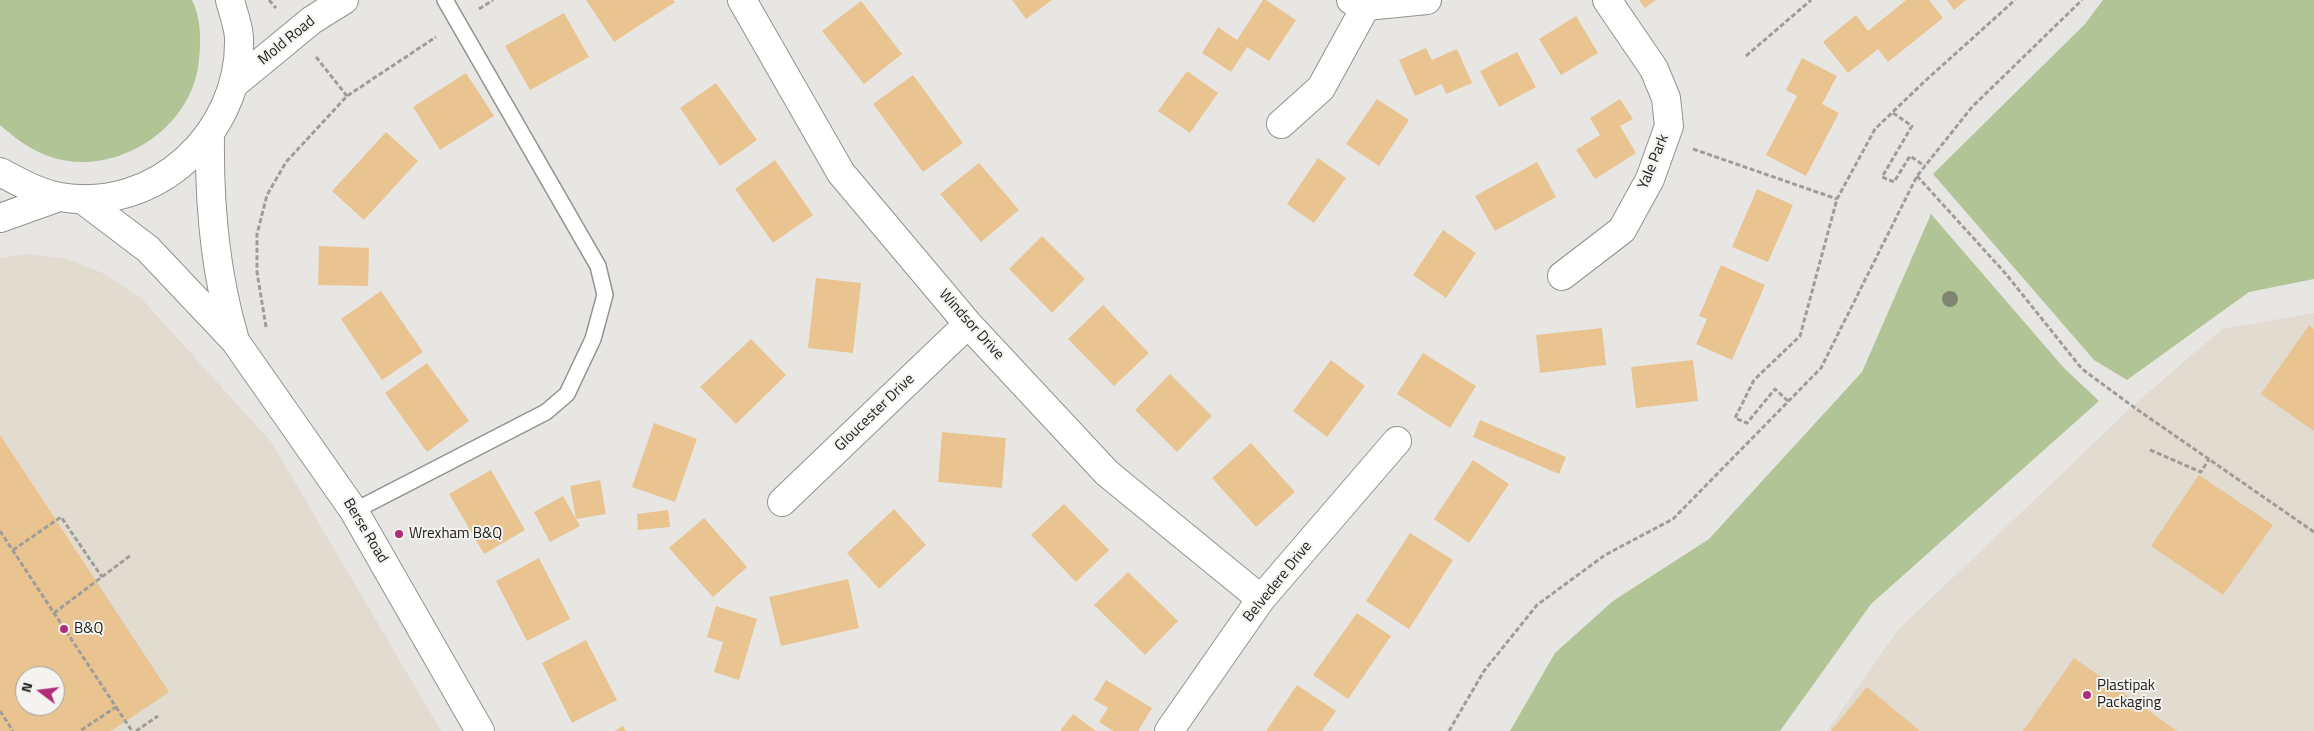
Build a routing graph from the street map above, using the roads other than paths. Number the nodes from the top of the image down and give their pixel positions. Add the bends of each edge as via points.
1 (230, 0) edge
2 (344, 0) edge
3 (445, 0) edge
4 (742, 0) edge
5 (1426, 0) edge
6 (1608, 0) edge
7 (1358, 3) edge
8 (233, 85) junction
9 (1281, 124) dead end
10 (210, 136) junction
11 (0, 172) edge
12 (71, 198) junction
13 (0, 218) edge
14 (1562, 276) dead end
15 (968, 324) junction
16 (235, 341) junction
17 (1396, 441) dead end
18 (782, 502) dead end
19 (354, 511) junction
20 (1261, 600) junction
21 (480, 731) edge
22 (1168, 731) edge

1 - 8 street via 239,37
2 - 8 street, Mold Road via 312,20
3 - 19 lane via 598,266 605,295 593,339 567,394 546,412
4 - 15 street, Windsor Drive via 841,173
5 - 7 street
6 - 14 street, Yale Park via 1654,69 1666,98 1669,126 1650,179 1622,230
7 - 9 street via 1321,88
8 - 10 street via 224,112
10 - 12 street via 175,171 131,192
10 - 16 street, Berse Road via 209,181 223,297
11 - 12 street via 37,191
12 - 13 street
12 - 16 street, Berse Road via 148,249
15 - 18 street, Gloucester Drive
15 - 20 street, Windsor Drive via 1107,473
16 - 19 street, Berse Road
17 - 20 street, Belvedere Drive
19 - 21 street, Berse Road
20 - 22 street, Belvedere Drive

